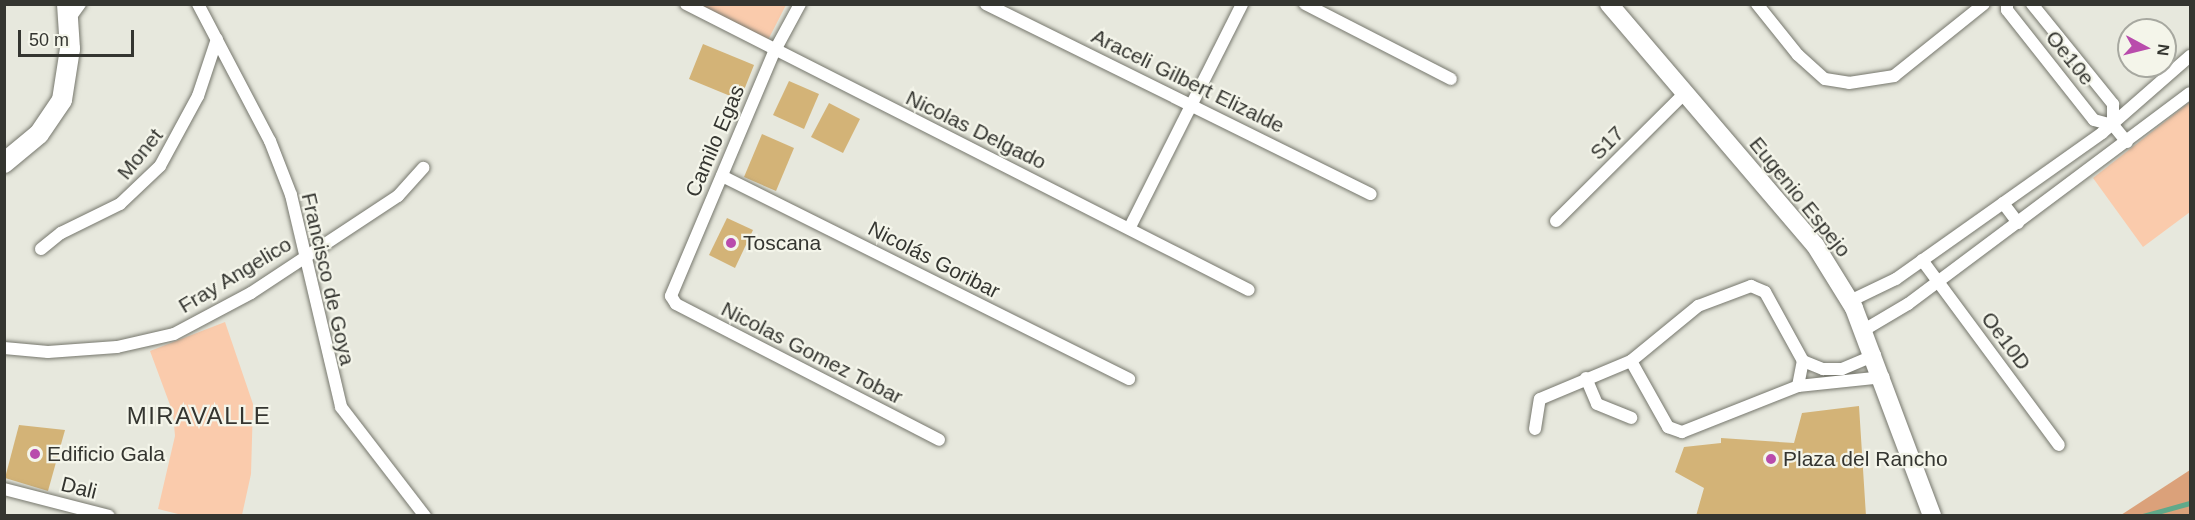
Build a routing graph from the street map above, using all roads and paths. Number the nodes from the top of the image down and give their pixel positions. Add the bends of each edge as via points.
1 (198, 4) edge
2 (686, 4) edge
3 (800, 4) edge
4 (986, 4) edge
5 (1242, 4) edge
6 (1305, 4) edge
7 (1609, 4) edge
8 (1757, 4) edge
9 (1984, 4) edge
10 (2007, 4) edge
11 (2032, 4) edge
12 (72, 9) edge
13 (217, 39) junction
14 (774, 52) junction
15 (2190, 56) edge
16 (1451, 79) dead end
17 (1685, 93) junction
18 (2190, 93) edge
19 (1191, 104) junction
20 (2113, 125) junction
21 (2127, 142) junction
22 (4, 163) edge
23 (423, 168) dead end
24 (722, 176) junction
25 (1371, 194) dead end
26 (2003, 203) junction
27 (1556, 221) dead end
28 (2018, 223) junction
29 (1130, 227) junction
30 (41, 249) dead end
31 (307, 255) junction
32 (1922, 260) junction
33 (1938, 282) junction
34 (1250, 290) dead end
35 (671, 296) joint
36 (1850, 301) junction
37 (1864, 330) junction
38 (4, 348) edge
39 (1875, 355) junction
40 (1631, 361) junction
41 (1803, 361) junction
42 (1884, 377) junction
43 (1586, 378) junction
44 (1128, 379) dead end
45 (1798, 386) junction
46 (1631, 418) dead end
47 (1536, 429) dead end
48 (939, 440) dead end
49 (2059, 446) dead end
50 (4, 489) edge
51 (109, 516) edge
52 (425, 516) edge
53 (1932, 516) edge

1 - 13 street, Francisco de Goya
2 - 14 street, Nicolas Delgado
3 - 14 street, Camilo Egas
4 - 19 street, Araceli Gilbert Elizalde
5 - 19 street
6 - 16 street
7 - 17 street, Eugenio Espejo
8 - 9 street via 1818,73 1850,83 1894,76
10 - 20 street, Oe10e via 2007,10 2094,120
11 - 20 street, Oe10e via 2113,104
12 - 22 main road via 69,77 62,100 39,134
13 - 30 street, Monet via 180,136 154,173 120,204 61,233
13 - 31 street, Francisco de Goya via 270,141
14 - 24 street, Camilo Egas
14 - 29 street, Nicolas Delgado
15 - 20 street
17 - 27 street, S17
17 - 36 street, Eugenio Espejo via 1815,245
18 - 21 street
19 - 25 street, Araceli Gilbert Elizalde
19 - 29 street
20 - 21 street, Oe10e
20 - 26 street
21 - 28 street
23 - 31 street, Fray Angelico via 398,196
24 - 35 street, Camilo Egas
24 - 44 street, Nicolás Goribar
26 - 28 street
26 - 32 street
28 - 33 street
29 - 34 street, Nicolas Delgado
31 - 38 street, Fray Angelico via 251,293 174,334 117,347 48,352
31 - 52 street, Francisco de Goya via 321,337 341,407
32 - 33 street, Oe10D
32 - 36 street
33 - 37 street
33 - 49 street, Oe10D
35 - 48 street, Nicolas Gomez Tobar via 676,304
36 - 37 street, Eugenio Espejo
37 - 39 street, Eugenio Espejo
39 - 41 street via 1842,369 1823,369
39 - 42 street, Eugenio Espejo
40 - 41 street via 1698,306 1751,286 1765,292
40 - 43 street
40 - 45 street via 1668,427 1682,432
41 - 45 street
42 - 45 street
42 - 53 street, Eugenio Espejo
43 - 46 street via 1597,404
43 - 47 street via 1540,399
50 - 51 street, Dali

